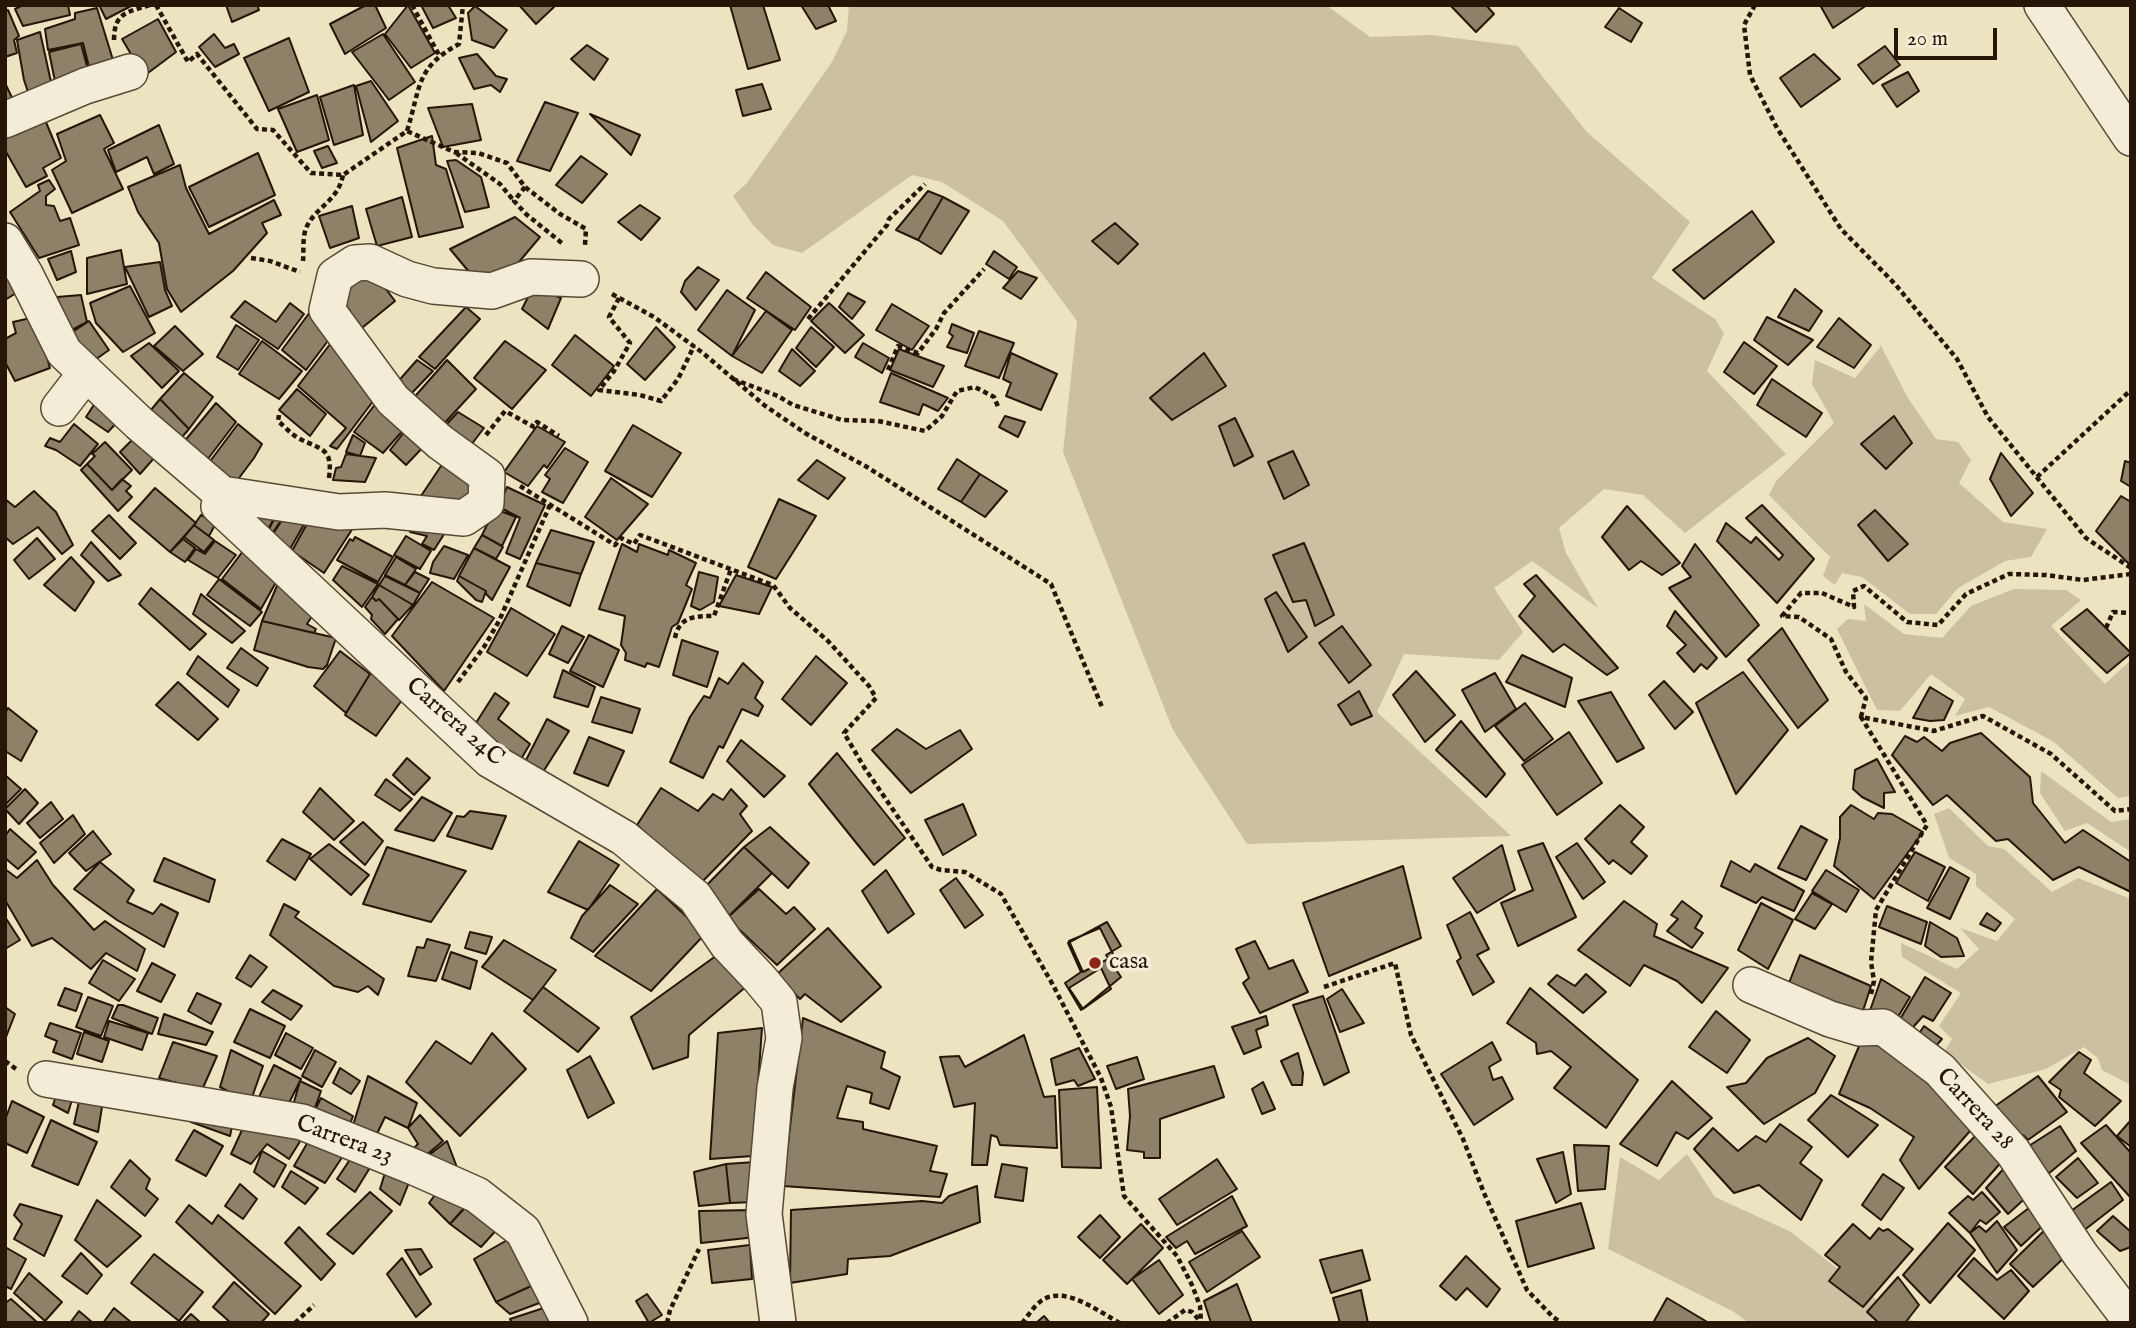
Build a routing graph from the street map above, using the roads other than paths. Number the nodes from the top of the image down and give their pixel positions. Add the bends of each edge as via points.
1 (2042, 5) edge
2 (2063, 22) edge
3 (125, 74) road end
4 (5, 120) edge
5 (2131, 138) edge
6 (5, 241) edge
7 (582, 270) road end
8 (86, 373) junction
9 (60, 408) dead end
10 (222, 494) junction
11 (1751, 985) dead end
12 (46, 1079) dead end
13 (2131, 1321) edge
14 (570, 1323) edge
15 (778, 1323) edge

1 - 2 street
2 - 5 street
3 - 4 street
6 - 8 street, Carrera 24C via 64,352
7 - 10 street via 531,277 492,291 433,286 370,262 355,263 335,276 327,310 393,400 476,469 486,503 464,518 385,510 339,512
8 - 9 street
8 - 10 street, Carrera 24C
10 - 15 street, Carrera 24C via 219,506 490,760 624,838 695,897 727,944 779,1002 783,1038 764,1214
11 - 13 street, Carrera 28 via 1830,1019 1860,1028 1883,1027 1940,1070 2013,1152 2080,1255
12 - 14 street, Carrera 23 via 302,1122 477,1195 523,1231

